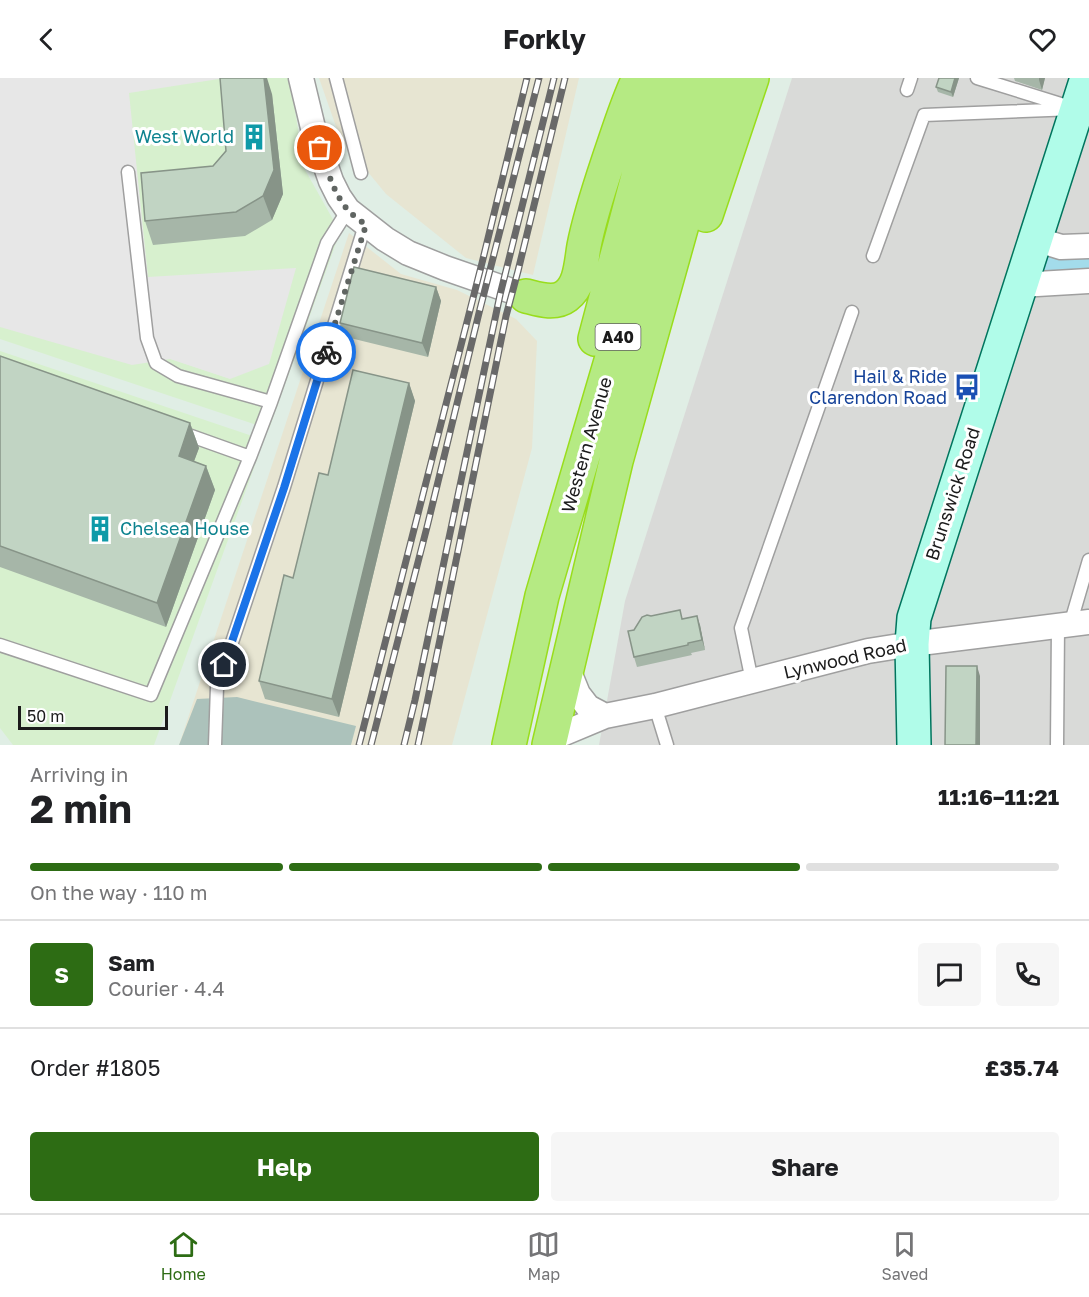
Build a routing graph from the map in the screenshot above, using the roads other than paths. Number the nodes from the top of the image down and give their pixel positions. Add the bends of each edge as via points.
1 (302, 78) edge
2 (336, 78) edge
3 (639, 78) edge
4 (664, 78) edge
5 (694, 78) edge
6 (723, 78) edge
7 (752, 78) edge
8 (977, 78) edge
9 (1087, 78) edge
10 (1077, 109) junction
11 (128, 172) dead end
12 (361, 173) dead end
13 (357, 218) junction
14 (1035, 239) junction
15 (1089, 246) edge
16 (873, 256) dead end
17 (1089, 280) edge
18 (1020, 285) junction
19 (526, 296) joint
20 (852, 312) dead end
21 (271, 402) junction
22 (171, 429) edge
23 (250, 457) junction
24 (616, 462) junction
25 (1089, 560) edge
26 (542, 596) junction
27 (1072, 624) edge
28 (912, 644) junction
29 (0, 645) edge
30 (567, 667) junction
31 (752, 681) junction
32 (655, 706) junction
33 (605, 716) junction
34 (549, 742) edge
35 (215, 745) edge
36 (509, 745) edge
37 (667, 745) edge
38 (914, 745) edge
39 (1057, 745) edge

1 - 13 street via 314,132 331,181
2 - 12 lane
3 - 19 highway via 589,220 579,279 572,291 557,300
4 - 26 highway, A40 via 551,512
5 - 26 highway, Western Avenue / A40
6 - 24 highway, Western Avenue / A40
7 - 24 highway, A40 via 679,296
8 - 10 lane
9 - 10 street, Brunswick Road
10 - 14 street, Brunswick Road
10 - 16 lane via 924,116
11 - 21 lane via 147,338 156,363 178,376
13 - 19 street via 408,254
13 - 21 lane via 327,243
13 - 35 lane via 284,488 217,687
14 - 15 street via 1061,247
14 - 18 street, Brunswick Road
17 - 18 street
18 - 28 street, Brunswick Road via 914,618
20 - 31 lane via 741,628
21 - 23 lane
22 - 23 lane
23 - 29 lane via 151,695
24 - 30 highway, Western Avenue / A40
25 - 27 lane
26 - 36 highway, Western Avenue / A40
27 - 28 street, Lynwood Road
27 - 39 lane
28 - 31 street, Lynwood Road via 868,651
28 - 38 street, Brunswick Road
30 - 33 street via 588,707
30 - 34 highway, Western Avenue / A40
31 - 32 street, Lynwood Road
32 - 33 street, Lynwood Road
32 - 37 lane
33 - 34 street, Lynwood Road

